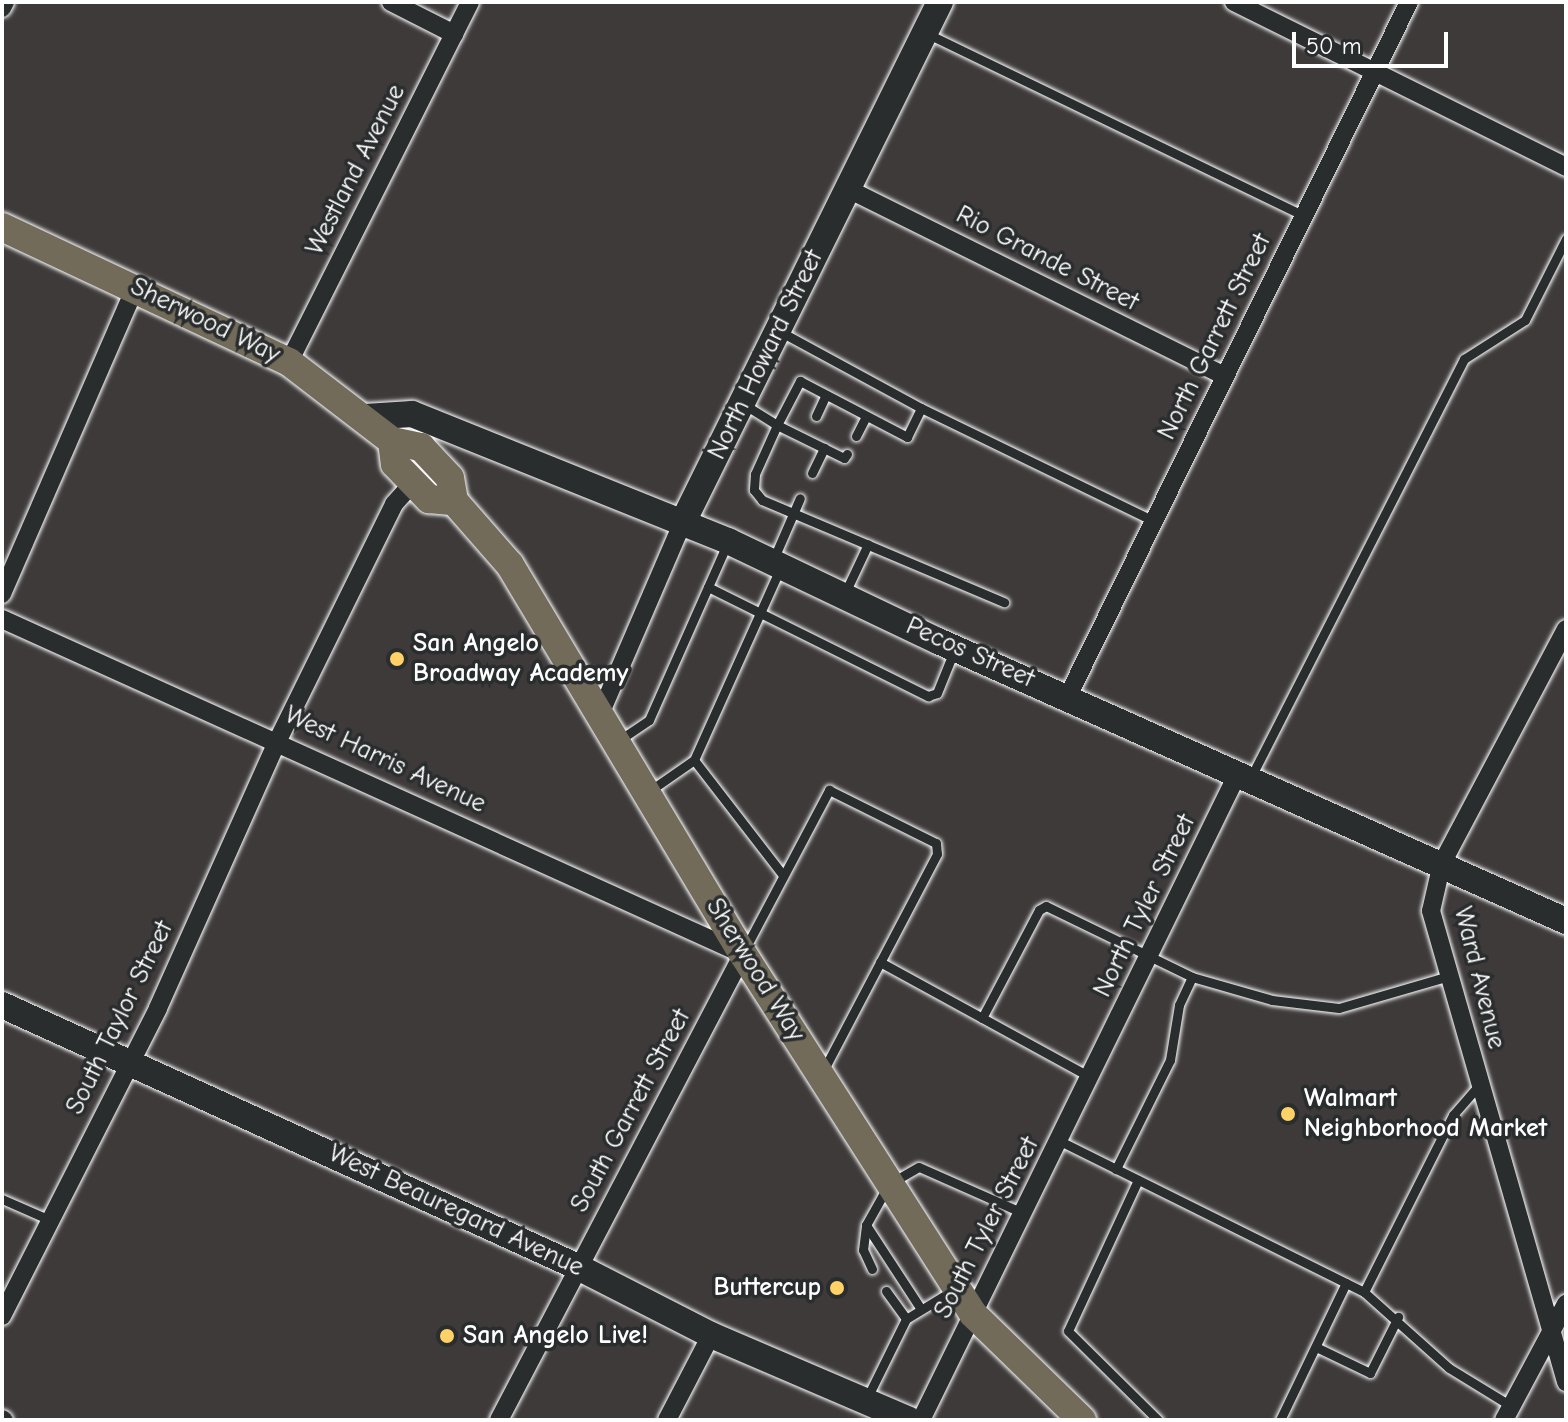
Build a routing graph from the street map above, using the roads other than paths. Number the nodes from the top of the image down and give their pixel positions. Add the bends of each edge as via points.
1 (5, 2) edge
2 (391, 2) edge
3 (470, 2) edge
4 (940, 2) edge
5 (1234, 2) edge
6 (1409, 2) edge
7 (2, 8) edge
8 (925, 33) junction
9 (454, 34) junction
10 (1374, 75) junction
11 (1566, 167) edge
12 (848, 189) junction
13 (1304, 216) junction
14 (2, 227) edge
15 (1566, 239) edge
16 (136, 286) junction
17 (778, 331) junction
18 (289, 362) junction
19 (1224, 376) junction
20 (826, 395) junction
21 (742, 403) junction
22 (921, 408) junction
23 (816, 416) dead end
24 (866, 416) junction
25 (365, 417) junction
26 (777, 425) junction
27 (856, 436) dead end
28 (392, 441) junction
29 (824, 448) junction
30 (847, 454) dead end
31 (812, 473) dead end
32 (413, 483) junction
33 (800, 498) dead end
34 (454, 501) junction
35 (793, 512) junction
36 (1154, 521) junction
37 (681, 526) junction
38 (728, 541) junction
39 (868, 544) junction
40 (777, 564) junction
41 (708, 587) junction
42 (2, 594) edge
43 (843, 596) junction
44 (1004, 602) dead end
45 (760, 612) junction
46 (2, 619) edge
47 (1566, 629) edge
48 (955, 648) junction
49 (1068, 696) junction
50 (601, 712) junction
51 (278, 740) junction
52 (618, 741) junction
53 (694, 760) junction
54 (1243, 778) junction
55 (648, 792) junction
56 (1442, 863) junction
57 (783, 875) junction
58 (1566, 921) edge
59 (743, 954) junction
60 (1149, 957) junction
61 (880, 962) junction
62 (1449, 976) junction
63 (1192, 977) junction
64 (2, 1005) edge
65 (982, 1018) junction
66 (129, 1059) junction
67 (1100, 1060) joint
68 (820, 1075) junction
69 (1090, 1077) junction
70 (1480, 1084) junction
71 (1060, 1141) junction
72 (1116, 1169) junction
73 (1138, 1180) junction
74 (889, 1184) junction
75 (2, 1199) edge
76 (1023, 1213) junction
77 (50, 1220) junction
78 (866, 1225) junction
79 (578, 1267) junction
80 (872, 1269) dead end
81 (1346, 1283) junction
82 (957, 1289) junction
83 (886, 1291) dead end
84 (1364, 1292) junction
85 (1566, 1304) edge
86 (921, 1309) junction
87 (973, 1314) junction
88 (2, 1316) edge
89 (1398, 1317) junction
90 (906, 1319) junction
91 (1551, 1331) junction
92 (711, 1335) junction
93 (1316, 1347) junction
94 (1566, 1382) edge
95 (866, 1401) junction
96 (1149, 1411) junction
97 (1507, 1413) edge
98 (499, 1420) edge
99 (667, 1420) edge
100 (909, 1420) edge
101 (921, 1420) edge
102 (1082, 1420) edge
103 (1141, 1420) edge
104 (1158, 1420) edge
105 (1280, 1420) edge

1 - 7 street
2 - 9 street
3 - 9 street, Westland Avenue
4 - 8 street, North Howard Street
5 - 10 street
6 - 10 street, North Garrett Street
8 - 12 street, North Howard Street
8 - 13 lane
9 - 18 street, Westland Avenue
10 - 11 street
10 - 13 street, North Garrett Street
12 - 17 street, North Howard Street
12 - 19 street, Rio Grande Street
13 - 19 street, North Garrett Street
14 - 16 main road, Sherwood Way
15 - 54 lane via 1525,320 1464,359
16 - 18 main road, Sherwood Way
16 - 42 street
17 - 21 street, North Howard Street
17 - 22 lane
18 - 25 main road, Sherwood Way
19 - 36 street, North Garrett Street
20 - 23 lane
20 - 24 lane
20 - 26 lane via 800,381
21 - 26 lane
21 - 37 street, North Howard Street
22 - 24 lane via 907,437
22 - 36 lane
24 - 27 lane
25 - 28 main road, Sherwood Way
25 - 37 street, Pecos Street via 412,414
26 - 29 lane
26 - 35 lane via 754,490 762,500
28 - 32 main road, Sherwood Way via 395,464
28 - 34 main road, Sherwood Way via 421,447 450,478
29 - 30 lane via 844,458
29 - 31 lane
32 - 34 main road, Sherwood Way via 429,499
32 - 51 street, South Taylor Street via 394,504
33 - 35 lane
34 - 50 main road, Sherwood Way via 510,565
35 - 39 lane
35 - 40 lane
36 - 49 street, North Garrett Street
37 - 38 street, Pecos Street
37 - 50 street, North Howard Street
38 - 40 street, Pecos Street
38 - 41 lane
39 - 43 lane
39 - 44 lane
40 - 43 street, Pecos Street
40 - 45 lane
41 - 45 lane
41 - 52 lane via 649,720
43 - 48 street, Pecos Street
45 - 48 lane via 928,696 937,693
45 - 53 lane
46 - 51 street, West Harris Avenue
47 - 56 street, Ward Avenue
48 - 49 street, Pecos Street
49 - 54 street, Pecos Street
50 - 52 main road, Sherwood Way
51 - 59 street, West Harris Avenue
51 - 66 street, South Taylor Street via 158,1008
52 - 55 main road, Sherwood Way
53 - 55 lane
53 - 57 lane
54 - 56 street, Pecos Street
54 - 60 street, North Tyler Street
55 - 59 main road, Sherwood Way
56 - 58 street, Pecos Street
56 - 62 street, Ward Avenue via 1431,911
57 - 59 lane
57 - 61 lane via 829,790 936,843 937,854
59 - 68 main road, Sherwood Way
59 - 79 street, South Garrett Street
60 - 63 lane
60 - 65 lane via 1046,906 1039,910
60 - 67 street, North Tyler Street
61 - 65 lane
61 - 68 lane
62 - 63 lane via 1339,1008 1272,1000
62 - 70 street, Ward Avenue
63 - 72 lane via 1179,1005 1170,1060
64 - 66 street, West Beauregard Avenue
65 - 69 lane
66 - 77 street, South Taylor Street
66 - 79 street, West Beauregard Avenue
67 - 69 street, South Tyler Street
68 - 74 main road, Sherwood Way
69 - 71 street, South Tyler Street
70 - 84 lane via 1453,1115
70 - 91 street, Ward Avenue
71 - 72 lane
71 - 76 street, South Tyler Street
72 - 73 lane
73 - 81 lane
73 - 96 lane via 1068,1331
74 - 76 lane via 919,1167
74 - 78 lane
74 - 82 main road, Sherwood Way
75 - 77 lane
76 - 87 street, South Tyler Street
77 - 88 street, South Taylor Street
78 - 80 lane via 863,1250
78 - 86 lane
79 - 92 street, West Beauregard Avenue
79 - 98 street, South Garrett Street
81 - 84 lane
81 - 93 lane
82 - 86 lane
82 - 87 main road, Sherwood Way
83 - 90 lane
84 - 89 lane
85 - 91 street
86 - 90 lane
87 - 101 street, South Tyler Street
87 - 102 main road, Sherwood Way
89 - 93 lane via 1370,1373
89 - 97 lane via 1449,1368
90 - 95 lane
91 - 94 street, Ward Avenue
91 - 97 street
92 - 95 street, West Beauregard Avenue
92 - 99 street
93 - 105 lane
95 - 100 street, West Beauregard Avenue
96 - 103 lane
96 - 104 lane

